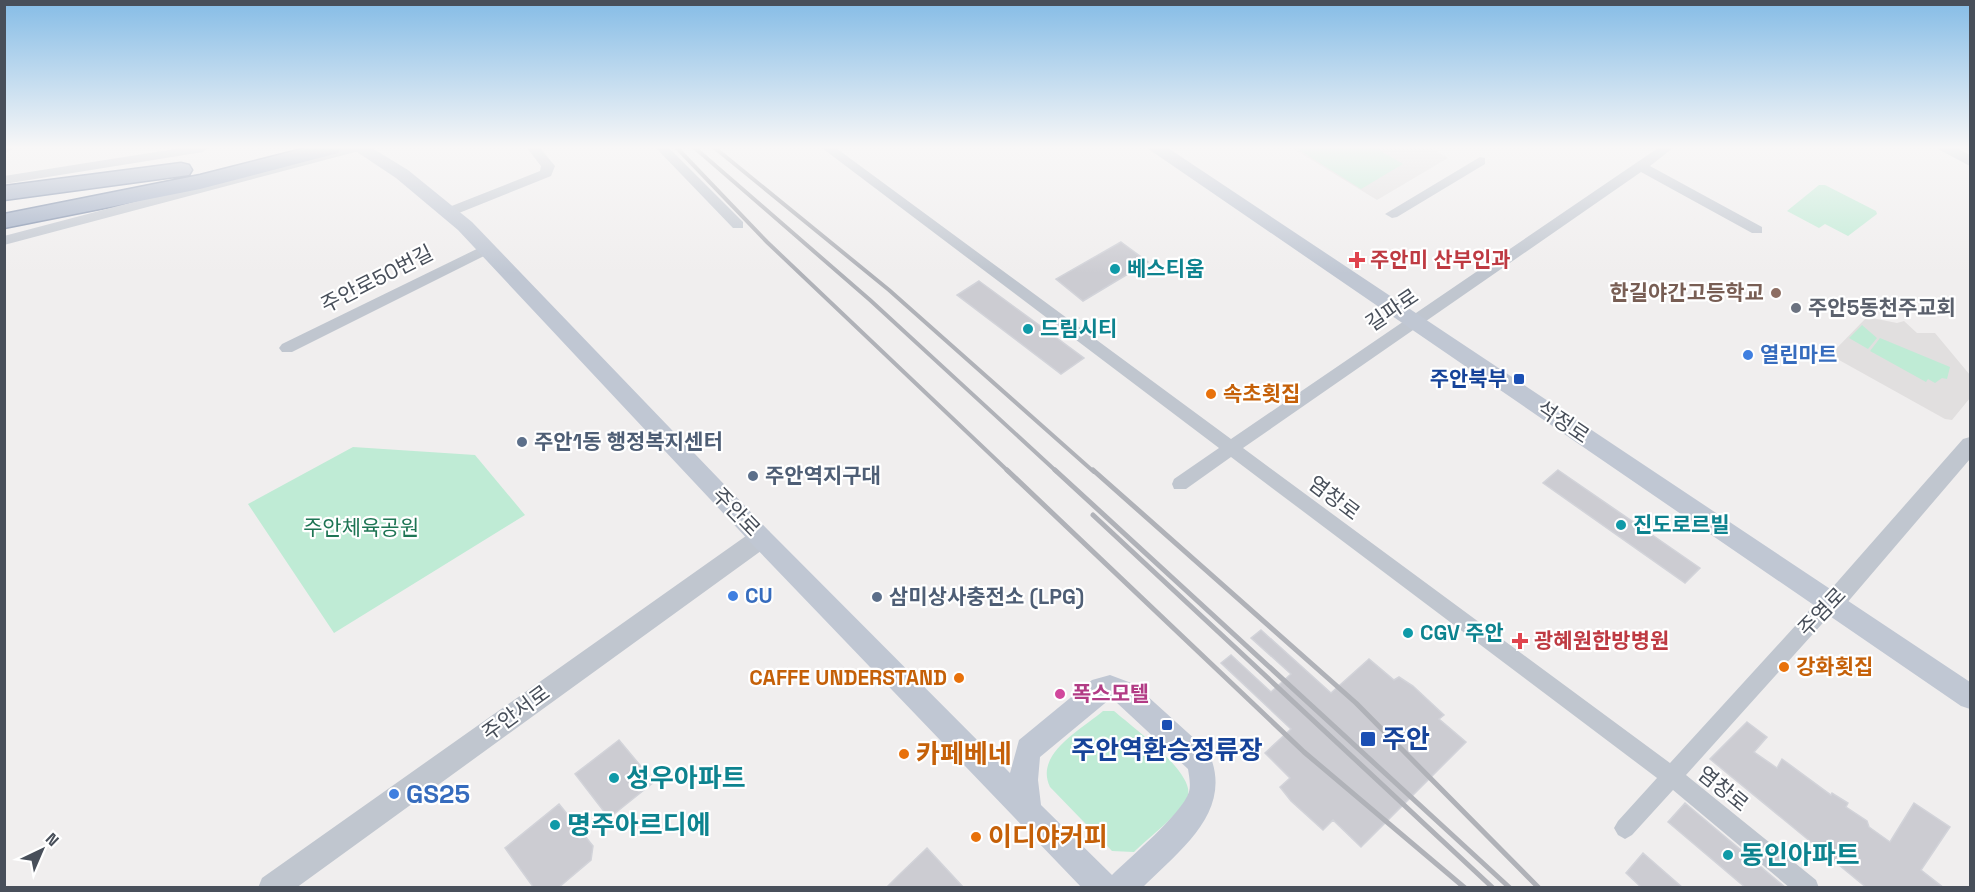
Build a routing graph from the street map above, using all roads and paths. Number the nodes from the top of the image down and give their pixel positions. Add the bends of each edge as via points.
1 (23, 190) edge
2 (75, 190) edge
3 (100, 190) edge
4 (115, 190) edge
5 (197, 190) edge
6 (421, 190) edge
7 (506, 190) edge
8 (703, 190) edge
9 (884, 190) edge
10 (1218, 190) edge
11 (1432, 190) edge
12 (1605, 190) edge
13 (1683, 190) edge
14 (4, 193) edge
15 (4, 208) edge
16 (449, 212) junction
17 (1392, 214) dead end
18 (4, 221) edge
19 (738, 225) dead end
20 (1757, 230) dead end
21 (4, 233) edge
22 (4, 241) edge
23 (487, 249) junction
24 (1413, 321) junction
25 (287, 348) dead end
26 (1971, 445) edge
27 (1232, 448) junction
28 (1180, 484) dead end
29 (761, 538) junction
30 (1832, 604) junction
31 (1971, 697) edge
32 (1671, 776) junction
33 (1028, 811) junction
34 (1625, 828) dead end
35 (272, 888) edge
36 (1103, 888) edge
37 (1120, 888) edge
38 (1808, 888) edge

1 - 14 highway
2 - 15 highway
3 - 18 highway
4 - 21 highway
5 - 22 street
6 - 16 main road, 주안로
7 - 16 street
8 - 19 street
9 - 27 street, 염창로
10 - 24 main road, 석정로
11 - 17 street
12 - 24 street, 길파로
13 - 20 street
16 - 23 main road, 주안로
23 - 25 street, 주안로50번길
23 - 29 main road, 주안로
24 - 27 street, 길파로
24 - 30 main road, 석정로
26 - 30 street, 주염로
27 - 28 street, 길파로
27 - 32 street, 염창로
29 - 33 main road, 주안로
29 - 35 street, 주안서로
30 - 31 main road, 석정로
30 - 32 street, 주염로 via 1823,609
32 - 34 street, 주염로
32 - 38 street, 염창로
33 - 36 main road, 주안로
33 - 37 main road via 1023,774 1029,749 1101,689 1110,687 1125,693 1198,760 1203,769 1203,784 1201,800 1191,815

